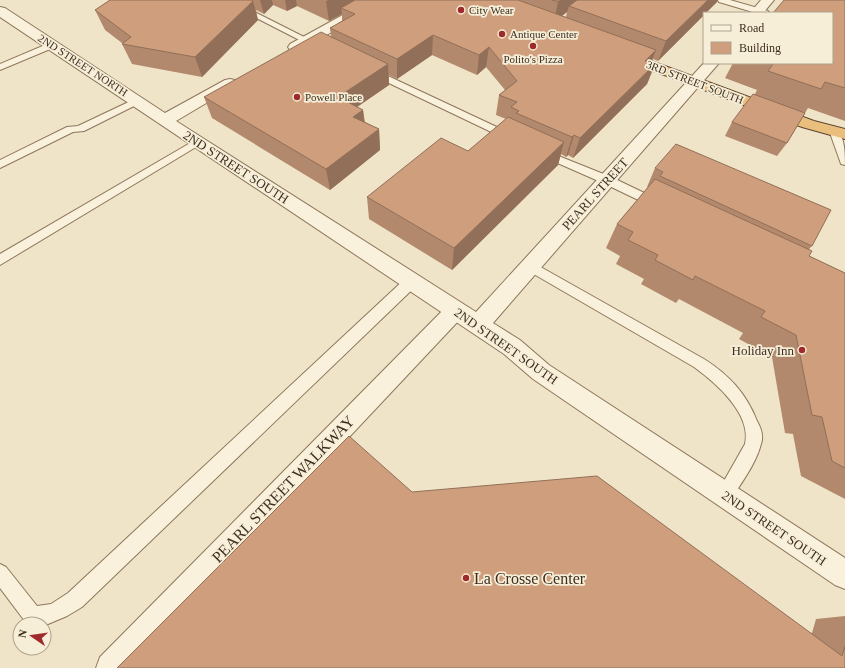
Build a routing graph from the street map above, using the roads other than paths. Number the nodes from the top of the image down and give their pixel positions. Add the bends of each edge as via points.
1 (225, 0) edge
2 (379, 0) edge
3 (722, 0) edge
4 (768, 0) edge
5 (0, 11) edge
6 (759, 12) edge
7 (307, 40) junction
8 (52, 45) junction
9 (286, 52) edge
10 (330, 52) edge
11 (618, 52) edge
12 (711, 64) edge
13 (0, 68) edge
14 (366, 69) edge
15 (245, 75) edge
16 (696, 82) junction
17 (137, 101) junction
18 (165, 120) junction
19 (840, 134) edge
20 (517, 141) edge
21 (197, 142) junction
22 (532, 148) edge
23 (845, 161) edge
24 (0, 164) edge
25 (607, 180) junction
26 (666, 209) edge
27 (0, 260) edge
28 (530, 266) junction
29 (412, 282) junction
30 (456, 310) junction
31 (478, 325) junction
32 (724, 495) junction
33 (0, 573) edge
34 (845, 576) edge
35 (111, 668) edge

1 - 7 lane
2 - 7 street
3 - 6 lane
4 - 6 street
5 - 8 street, 2ND STREET NORTH
7 - 9 street
7 - 10 lane
8 - 13 lane
8 - 17 street, 2ND STREET NORTH
11 - 16 highway, 3RD STREET SOUTH
12 - 16 street, PEARL STREET
14 - 20 lane
15 - 18 street
16 - 19 highway, 3RD STREET SOUTH
16 - 25 street, PEARL STREET
17 - 18 street, 2ND STREET NORTH
17 - 24 lane via 80,129 71,129
18 - 21 street, 2ND STREET SOUTH
19 - 23 lane
21 - 27 lane
21 - 29 street, 2ND STREET SOUTH
22 - 25 lane
25 - 26 lane
25 - 28 street, PEARL STREET
28 - 31 street, PEARL STREET
28 - 32 lane via 699,363 730,387 743,405 755,433 752,447
29 - 30 street, 2ND STREET SOUTH
29 - 33 lane via 75,600 59,611 40,615 32,613
30 - 31 street, 2ND STREET SOUTH
30 - 35 street, PEARL STREET WALKWAY
31 - 32 street, 2ND STREET SOUTH via 512,347 541,372
32 - 34 street, 2ND STREET SOUTH

